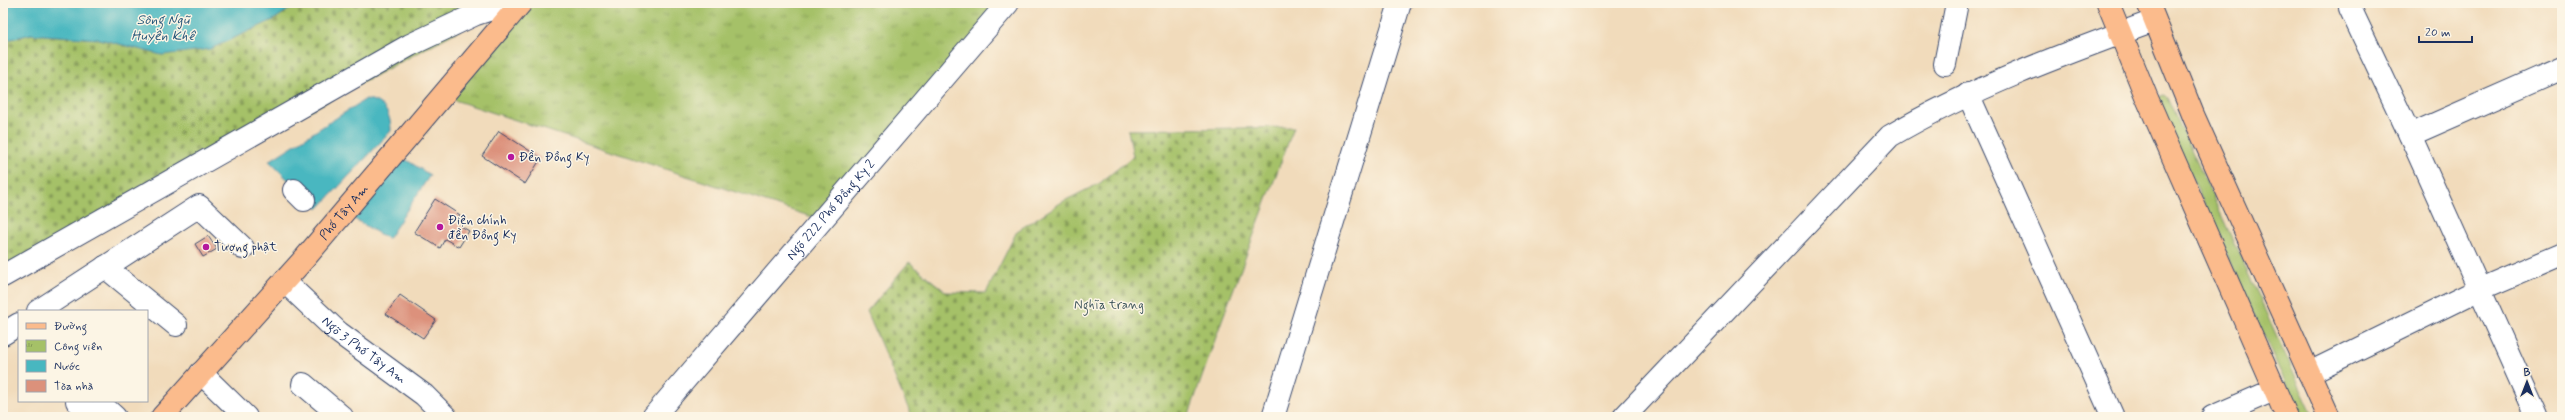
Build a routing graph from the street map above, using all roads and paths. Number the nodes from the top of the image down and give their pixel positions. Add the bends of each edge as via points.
1 (510, 3) edge
2 (521, 3) edge
3 (1008, 3) edge
4 (1400, 3) edge
5 (1957, 3) edge
6 (2108, 3) edge
7 (2350, 8) dead end
8 (2151, 12) edge
9 (2120, 33) junction
10 (1945, 64) dead end
11 (2562, 68) edge
12 (1968, 94) junction
13 (2410, 135) junction
14 (243, 248) dead end
15 (2562, 254) edge
16 (105, 267) junction
17 (3, 276) edge
18 (284, 281) junction
19 (2478, 290) junction
20 (40, 310) edge
21 (176, 325) dead end
22 (201, 373) junction
23 (2308, 373) junction
24 (304, 384) dead end
25 (2274, 390) junction
26 (80, 402) edge
27 (104, 413) edge
28 (162, 417) edge
29 (246, 417) edge
30 (342, 417) edge
31 (446, 417) edge
32 (653, 417) edge
33 (1273, 417) edge
34 (1624, 417) edge
35 (2113, 417) edge
36 (2212, 417) edge
37 (2286, 417) edge
38 (2329, 417) edge
39 (2537, 417) edge

1 - 17 street via 476,14 410,45
2 - 18 main road, Phố Tây Am
3 - 32 street, Ngõ 222 Phố Đồng Kỵ 2
4 - 33 street
5 - 10 street
6 - 9 main road
7 - 13 street
8 - 9 street
8 - 23 main road via 2191,110
9 - 12 street
9 - 25 main road
11 - 13 street
12 - 34 street via 1935,109 1890,136
12 - 35 street
13 - 19 street
14 - 16 street via 199,206
15 - 19 street
16 - 20 street
16 - 21 street
18 - 22 main road, Phố Tây Am
18 - 31 street, Ngõ 3 Phố Tây Am via 338,332 424,395
19 - 23 street
19 - 39 street
22 - 28 main road, Phố Tây Am
22 - 29 street
23 - 38 main road
24 - 30 street
25 - 36 street
25 - 37 main road
26 - 27 street

